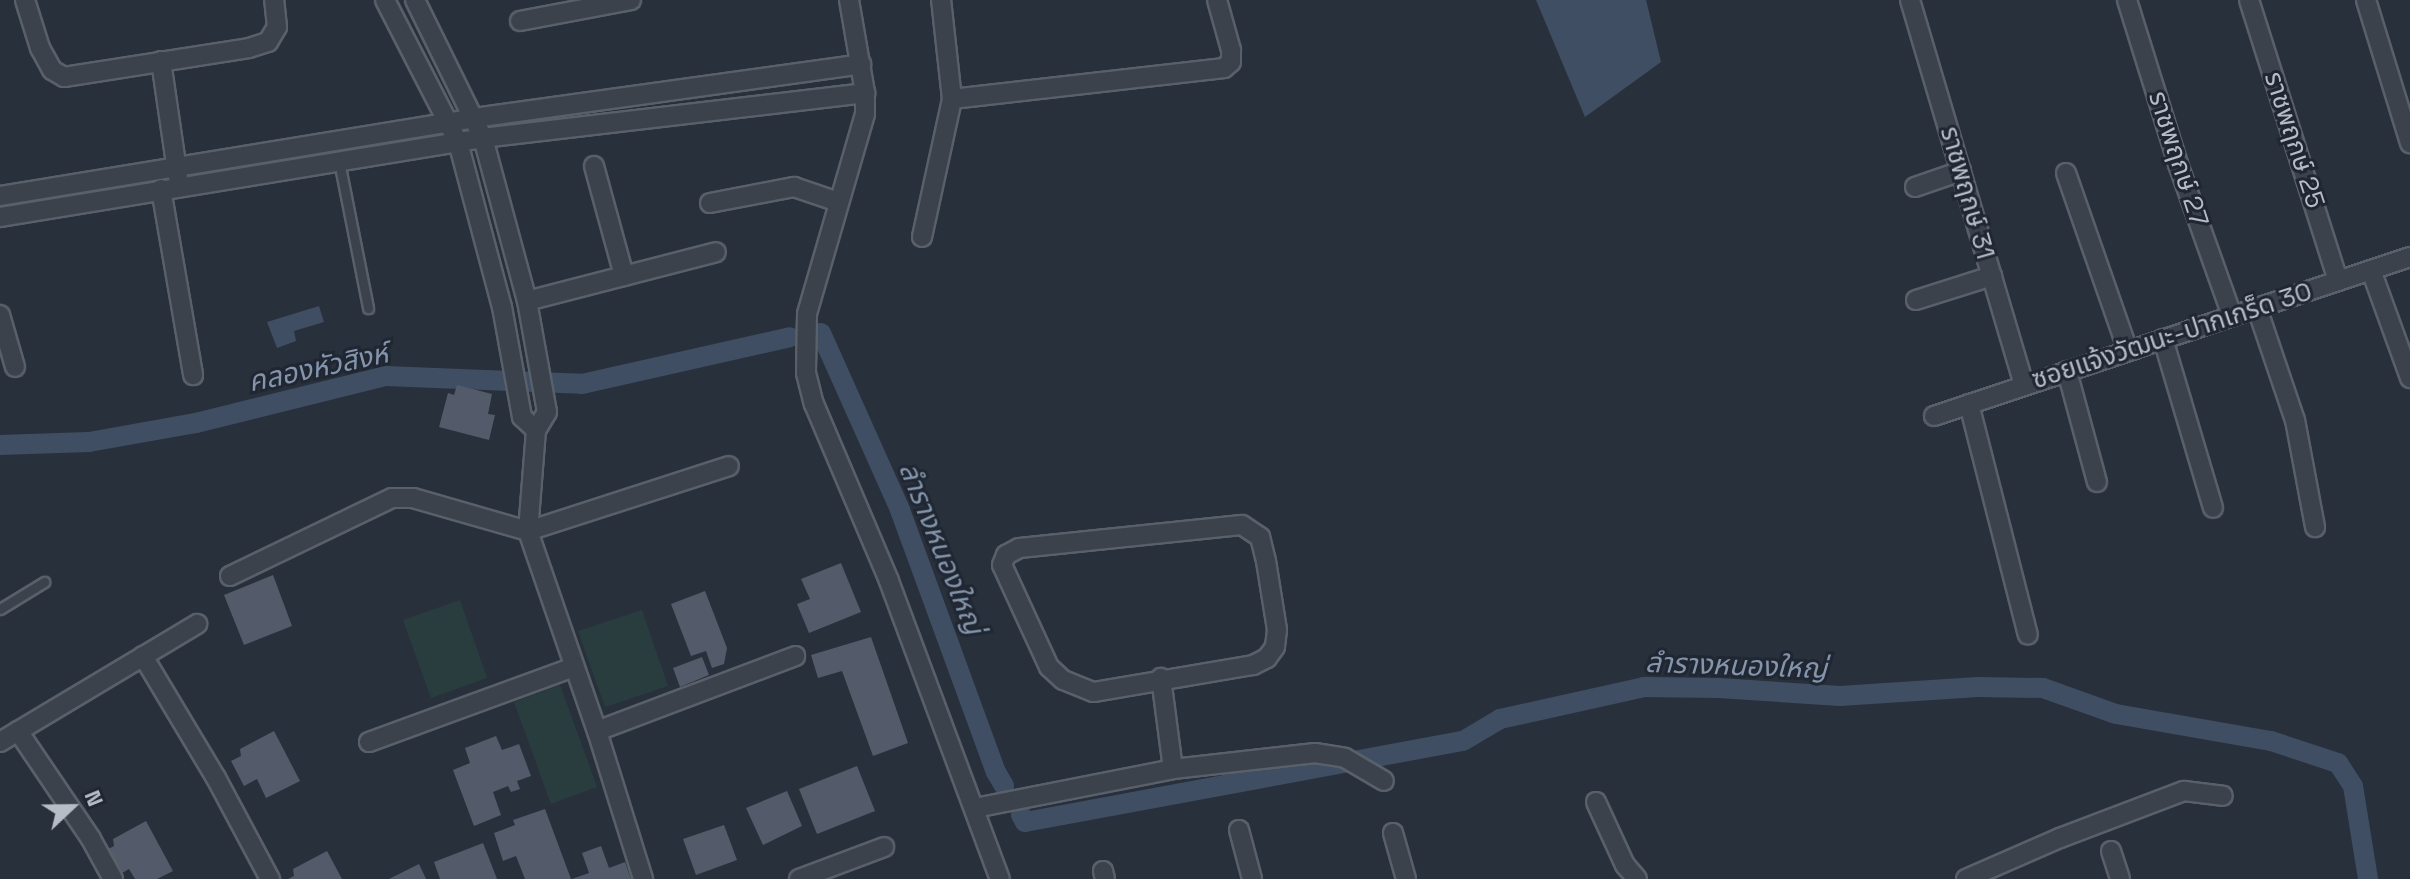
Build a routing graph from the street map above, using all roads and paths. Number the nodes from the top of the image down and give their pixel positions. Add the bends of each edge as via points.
1 (25, 0) edge
2 (274, 0) edge
3 (385, 0) edge
4 (415, 0) edge
5 (631, 0) edge
6 (849, 0) edge
7 (941, 0) edge
8 (1217, 0) edge
9 (1910, 0) edge
10 (2127, 0) edge
11 (2249, 0) edge
12 (2366, 0) edge
13 (520, 21) dead end
14 (161, 61) junction
15 (861, 64) junction
16 (865, 93) junction
17 (952, 99) junction
18 (474, 118) junction
19 (450, 122) junction
20 (483, 138) junction
21 (458, 142) junction
22 (2410, 143) edge
23 (339, 161) junction
24 (594, 166) dead end
25 (1961, 171) junction
26 (2066, 173) dead end
27 (172, 181) junction
28 (1915, 187) dead end
29 (0, 196) edge
30 (838, 202) junction
31 (710, 203) dead end
32 (0, 217) edge
33 (922, 237) dead end
34 (716, 252) dead end
35 (2410, 257) edge
36 (2371, 270) junction
37 (624, 276) junction
38 (1992, 276) junction
39 (2338, 281) junction
40 (1916, 300) dead end
41 (527, 301) junction
42 (368, 308) dead end
43 (2257, 308) junction
44 (0, 315) edge
45 (2232, 316) junction
46 (2163, 339) junction
47 (2128, 351) junction
48 (15, 367) dead end
49 (2067, 371) junction
50 (193, 375) dead end
51 (2410, 378) edge
52 (2024, 385) junction
53 (1969, 404) junction
54 (1934, 416) dead end
55 (536, 430) junction
56 (729, 466) dead end
57 (2097, 482) dead end
58 (2213, 508) dead end
59 (2315, 527) dead end
60 (528, 531) junction
61 (230, 576) dead end
62 (44, 582) dead end
63 (0, 609) edge
64 (197, 624) dead end
65 (2028, 635) dead end
66 (143, 656) junction
67 (795, 656) dead end
68 (574, 667) junction
69 (1161, 678) junction
70 (18, 731) junction
71 (597, 731) junction
72 (0, 742) edge
73 (369, 742) dead end
74 (1173, 769) junction
75 (1377, 776) dead end
76 (2223, 796) dead end
77 (1596, 802) dead end
78 (975, 808) junction
79 (1239, 830) dead end
80 (1393, 833) dead end
81 (884, 847) dead end
82 (2111, 851) dead end
83 (113, 879) edge
84 (270, 879) edge
85 (643, 879) edge
86 (799, 879) edge
87 (1000, 879) edge
88 (1252, 879) edge
89 (1406, 879) edge
90 (1637, 879) edge
91 (1966, 879) edge
92 (2120, 879) edge

1 - 14 street via 40,48 52,70 64,77
2 - 14 street via 277,27 268,42
3 - 19 street
4 - 18 street
5 - 13 street
6 - 15 street
7 - 17 street
8 - 17 street via 1231,50 1231,62 1224,68
9 - 25 street, ราชพฤกษ์ 31
10 - 45 street, ราชพฤกษ์ 27
11 - 39 street, ราชพฤกษ์ 25
12 - 22 street
14 - 27 street
15 - 16 street
15 - 18 street
16 - 20 street
16 - 30 street via 865,114
17 - 33 street
18 - 19 street
18 - 20 street
19 - 21 street
19 - 27 street
20 - 21 street
20 - 41 street
21 - 23 street
21 - 55 street via 502,307 522,417
23 - 27 street
23 - 42 lane
24 - 37 street
25 - 28 street
25 - 38 street, ราชพฤกษ์ 31
26 - 47 street
27 - 29 street
27 - 32 street
27 - 50 street
30 - 31 street via 794,187
30 - 78 street via 807,314 806,373
34 - 37 street
35 - 36 street, ซอยแจ้งวัฒนะ-ปากเกร็ด 30
36 - 39 street, ซอยแจ้งวัฒนะ-ปากเกร็ด 30
36 - 51 street
37 - 41 street
38 - 40 street
38 - 52 street, ราชพฤกษ์ 31
39 - 43 street, ซอยแจ้งวัฒนะ-ปากเกร็ด 30
41 - 55 street via 547,412
43 - 45 street, ซอยแจ้งวัฒนะ-ปากเกร็ด 30
43 - 59 street via 2295,420
44 - 48 street
45 - 46 street, ซอยแจ้งวัฒนะ-ปากเกร็ด 30
46 - 47 street, ซอยแจ้งวัฒนะ-ปากเกร็ด 30
46 - 58 street
47 - 49 street, ซอยแจ้งวัฒนะ-ปากเกร็ด 30
49 - 52 street, ซอยแจ้งวัฒนะ-ปากเกร็ด 30
49 - 57 street
52 - 53 street, ซอยแจ้งวัฒนะ-ปากเกร็ด 30
53 - 54 street, ซอยแจ้งวัฒนะ-ปากเกร็ด 30
53 - 65 street
55 - 60 street
56 - 60 street
60 - 61 street via 413,498 392,498
60 - 68 street
62 - 63 lane
64 - 66 street
66 - 70 street
66 - 84 street
67 - 71 street
68 - 71 street
68 - 73 street
69 - 69 street via 1253,665 1275,647 1277,630 1260,537 1242,525 1019,548 1006,555 1002,565 1008,579 1049,667 1063,680 1093,692
69 - 74 street
70 - 72 street
70 - 83 street
71 - 85 street
74 - 75 street via 1315,753 1345,758
74 - 78 street
76 - 91 street via 2184,791
77 - 90 street via 1625,865
78 - 87 street
79 - 88 street
80 - 89 street
81 - 86 street
82 - 92 street

